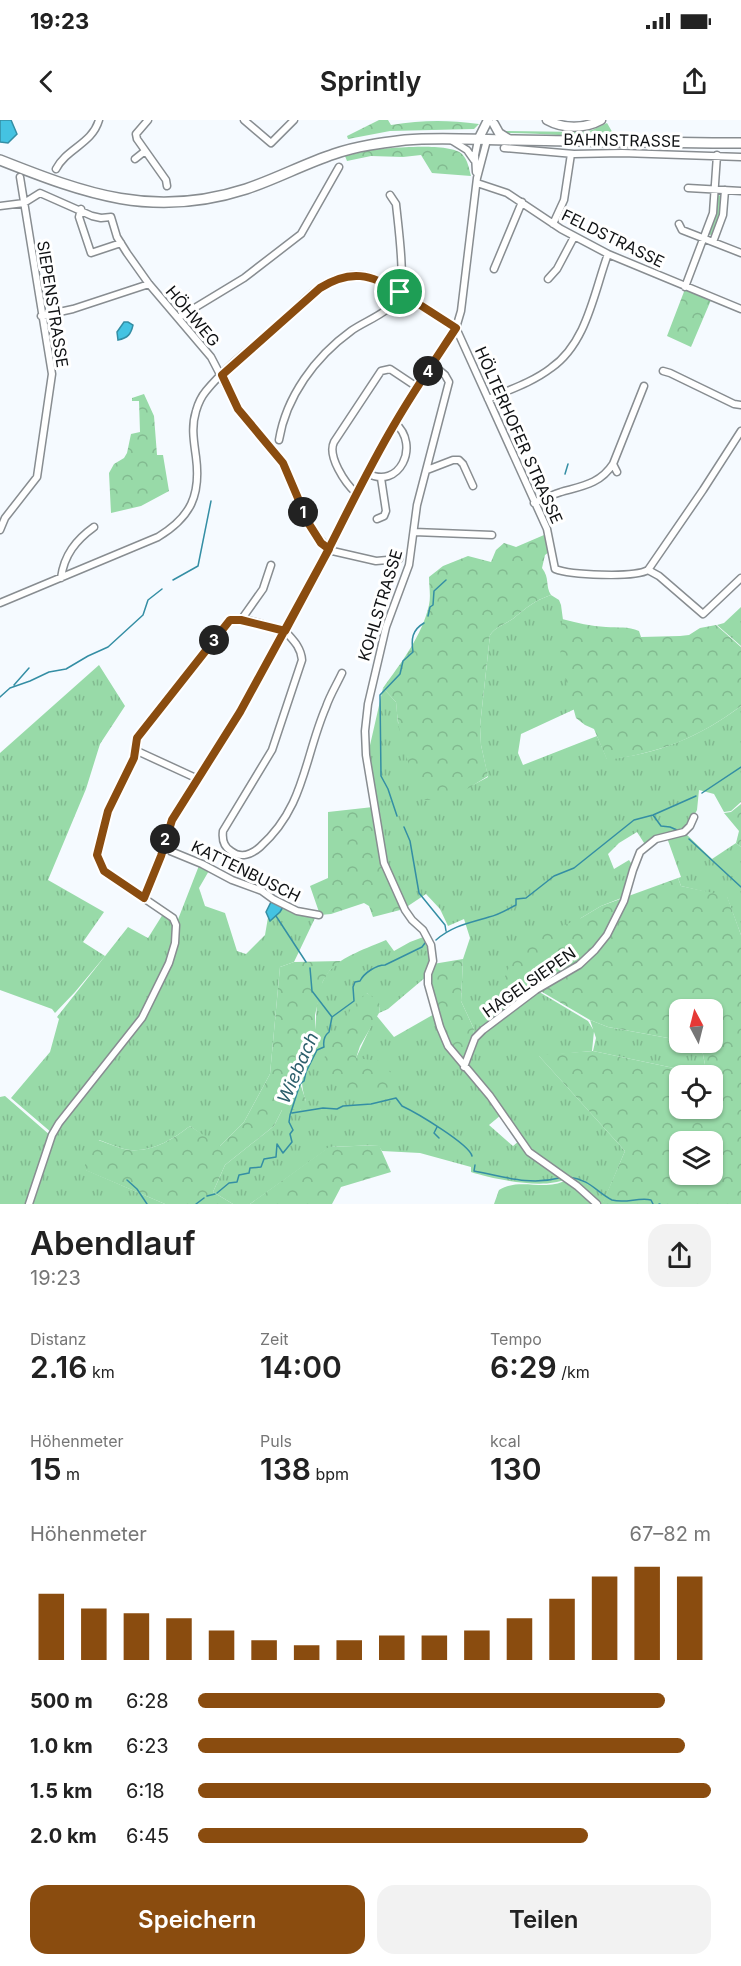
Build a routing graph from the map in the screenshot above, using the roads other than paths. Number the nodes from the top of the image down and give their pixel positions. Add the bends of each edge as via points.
1 (99, 120) edge
2 (148, 120) edge
3 (244, 120) edge
4 (294, 120) edge
5 (547, 120) edge
6 (558, 120) edge
7 (601, 120) edge
8 (493, 121) edge
9 (568, 126) junction
10 (448, 139) junction
11 (482, 140) junction
12 (510, 140) junction
13 (741, 143) edge
14 (504, 148) dead end
15 (145, 151) junction
16 (570, 154) junction
17 (717, 155) junction
18 (741, 157) edge
19 (0, 159) edge
20 (135, 159) dead end
21 (475, 161) junction
22 (339, 167) dead end
23 (56, 169) dead end
24 (20, 177) dead end
25 (477, 181) junction
26 (167, 186) dead end
27 (688, 188) dead end
28 (715, 189) junction
29 (725, 190) junction
30 (741, 191) edge
31 (390, 195) dead end
32 (522, 202) junction
33 (24, 203) junction
34 (0, 206) edge
35 (81, 209) junction
36 (553, 224) junction
37 (678, 224) dead end
38 (574, 237) junction
39 (704, 238) junction
40 (713, 242) junction
41 (121, 243) junction
42 (608, 254) junction
43 (741, 254) edge
44 (494, 268) dead end
45 (548, 279) dead end
46 (149, 284) junction
47 (685, 287) junction
48 (400, 292) junction
49 (741, 309) edge
50 (41, 316) junction
51 (178, 318) junction
52 (456, 328) junction
53 (432, 364) junction
54 (663, 371) dead end
55 (222, 375) junction
56 (644, 386) dead end
57 (417, 387) junction
58 (488, 399) junction
59 (741, 405) edge
60 (395, 423) junction
61 (741, 430) edge
62 (279, 440) dead end
63 (613, 464) junction
64 (427, 470) junction
65 (617, 472) dead end
66 (367, 473) junction
67 (381, 478) junction
68 (473, 486) dead end
69 (356, 493) junction
70 (534, 503) junction
71 (378, 519) dead end
72 (94, 526) dead end
73 (0, 530) edge
74 (414, 532) junction
75 (492, 535) dead end
76 (328, 550) junction
77 (399, 559) dead end
78 (271, 565) dead end
79 (648, 570) junction
80 (61, 578) junction
81 (741, 578) edge
82 (0, 603) edge
83 (241, 620) junction
84 (285, 631) junction
85 (342, 673) dead end
86 (135, 750) junction
87 (198, 779) junction
88 (694, 817) dead end
89 (163, 848) junction
90 (144, 898) junction
91 (319, 915) dead end
92 (464, 1066) junction
93 (28, 1204) edge
94 (597, 1204) edge

1 - 23 street via 87,141 65,155
2 - 15 street via 136,134
3 - 4 street via 271,143
5 - 9 street
6 - 9 street
7 - 9 street via 585,126
8 - 11 street
8 - 12 street via 497,131
10 - 11 main road
10 - 19 main road via 352,148 246,189 169,203 89,193
10 - 21 street via 467,150
11 - 12 main road
11 - 21 street
11 - 25 street
12 - 13 main road
14 - 16 street, BAHNSTRASSE
15 - 20 street
15 - 26 street
16 - 17 street, BAHNSTRASSE
16 - 36 street via 564,200
17 - 18 street, BAHNSTRASSE
17 - 28 street
21 - 25 street
22 - 51 street via 302,234 244,278
24 - 33 street, SIEPENSTRASSE
25 - 32 street, FELDSTRASSE
25 - 52 street via 462,311
27 - 28 street
28 - 29 street
28 - 39 street via 713,213
29 - 30 street
29 - 40 street via 723,215
31 - 48 street via 396,204
32 - 36 street, FELDSTRASSE
32 - 44 street
33 - 34 street
33 - 35 street via 40,193
33 - 50 street, SIEPENSTRASSE
35 - 41 street, HÖHWEG via 101,218 111,217
35 - 41 street via 79,217 91,253
36 - 38 street, FELDSTRASSE
37 - 39 street via 682,230
38 - 42 street, FELDSTRASSE
38 - 45 street via 558,269
39 - 40 street
39 - 47 street
40 - 43 street
41 - 46 street, HÖHWEG
42 - 47 street, FELDSTRASSE
42 - 58 street via 584,326 567,354 542,374
46 - 50 street
46 - 51 street, HÖHWEG
47 - 49 street, FELDSTRASSE
48 - 52 street
48 - 55 street via 361,275 330,282
48 - 62 street via 390,307 349,332 321,358 289,405
50 - 73 street, SIEPENSTRASSE via 52,374 40,470 4,518
51 - 55 street, HÖHWEG
52 - 53 street
52 - 58 street, HÖLTERHOFER STRASSE
53 - 57 street
53 - 64 street, KOHLSTRASSE via 449,382
54 - 59 street
55 - 76 street, HÖHWEG via 238,409 283,463 309,524
55 - 80 street via 204,394 196,412 193,429 197,484 185,516 158,537
56 - 63 street
57 - 60 street
57 - 69 street via 390,369 381,370 334,442 332,455
58 - 70 street, HÖLTERHOFER STRASSE
60 - 66 street
60 - 67 street via 404,433 406,456 398,470
61 - 79 street
63 - 65 street
63 - 70 street via 590,484
64 - 68 street via 459,460
64 - 74 street, KOHLSTRASSE
66 - 67 street
66 - 69 street
67 - 71 street via 386,511
69 - 76 street
70 - 79 street, HÖLTERHOFER STRASSE via 549,535 555,569 619,574
72 - 80 street via 70,550
74 - 75 street
74 - 92 street, KOHLSTRASSE via 409,565 373,676 365,731 366,755 384,863 409,917 430,941 433,961 428,984 448,1046
76 - 77 street via 376,561
76 - 84 street
78 - 83 street via 263,589
79 - 81 street via 703,615
80 - 82 street
83 - 84 street
83 - 86 street via 230,620 225,625 137,738
84 - 85 street via 300,650 302,660 272,750 223,831 225,844 234,853 248,855 257,850 279,828 293,806 325,707
84 - 87 street
86 - 87 street
86 - 90 street via 108,811 97,855 104,871
87 - 89 street via 172,820
88 - 92 street, HAGELSIEPEN via 684,832 656,839 640,852 621,906 607,935 591,954 483,1030 475,1038
89 - 90 street
89 - 91 street, KATTENBUSCH via 262,891 297,911
90 - 93 street via 175,922 176,940 169,963 142,1018 59,1123
92 - 94 street via 529,1152

